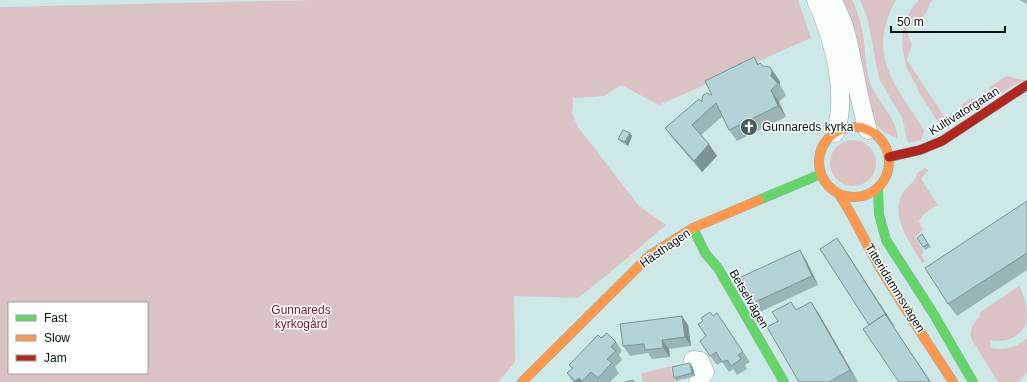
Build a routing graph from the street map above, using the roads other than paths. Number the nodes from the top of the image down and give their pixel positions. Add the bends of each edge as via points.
1 (816, 0) edge
2 (833, 0) edge
3 (1027, 85) edge
4 (868, 130) junction
5 (835, 133) junction
6 (889, 157) junction
7 (821, 174) junction
8 (878, 188) junction
9 (838, 194) junction
10 (693, 228) junction
11 (693, 360) dead end
12 (522, 382) edge
13 (698, 382) edge
14 (784, 382) edge
15 (953, 382) edge
16 (973, 382) edge

1 - 5 street via 839,68 840,110
2 - 4 street via 851,54
3 - 6 street, Kultivatorgatan via 942,141 920,150
4 - 5 street via 855,127
4 - 6 street via 882,141
5 - 7 street via 826,141 821,151
6 - 8 street via 887,174
7 - 9 street via 828,186
7 - 10 street, Hästhagen
8 - 9 street via 862,196
8 - 16 street, Titteridammsvägen via 879,214 886,240
9 - 15 street, Titteridammsvägen via 854,218 879,266
10 - 12 street, Hästhagen via 650,255
10 - 14 street, Betselvägen via 705,253 718,268
11 - 13 street via 700,361 705,372

